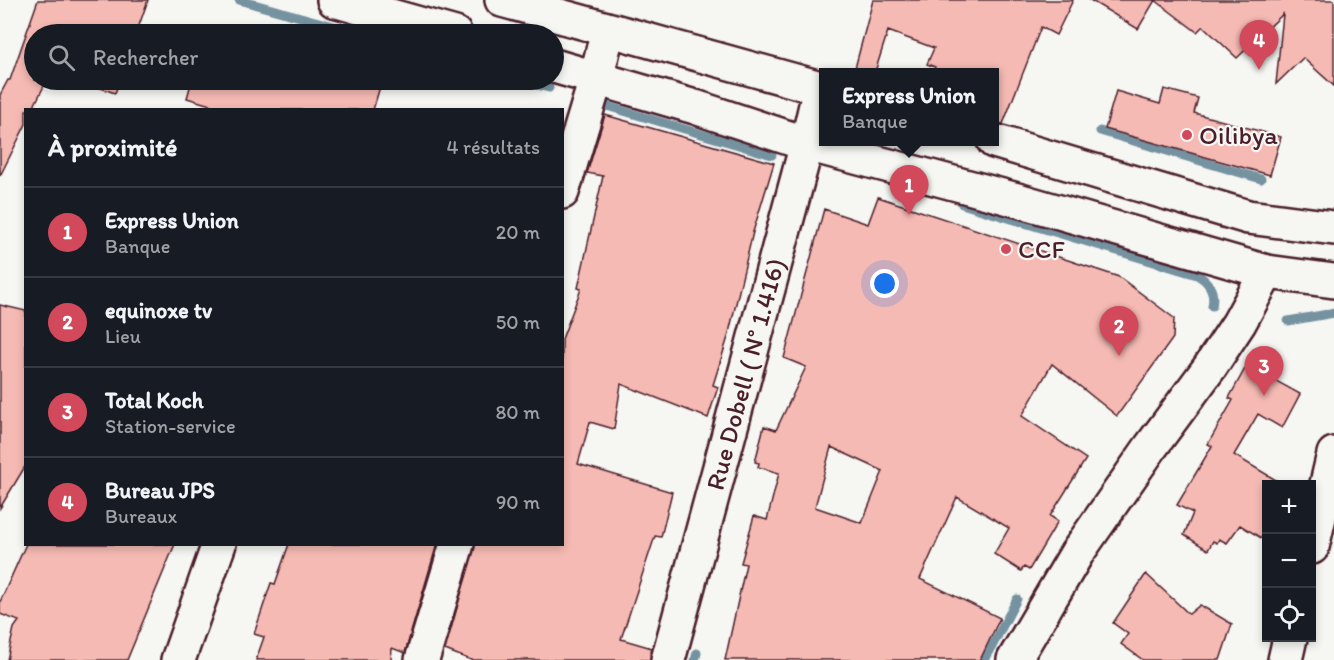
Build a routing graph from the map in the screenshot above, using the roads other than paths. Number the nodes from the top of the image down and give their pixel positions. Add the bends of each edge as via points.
1 (334, 0) edge
2 (502, 0) edge
3 (419, 24) edge
4 (608, 30) junction
5 (564, 69) edge
6 (596, 79) junction
7 (819, 88) edge
8 (819, 100) edge
9 (999, 142) edge
10 (807, 144) junction
11 (564, 185) edge
12 (1334, 228) edge
13 (1267, 272) junction
14 (1328, 280) edge
15 (1334, 454) edge
16 (1314, 534) edge
17 (218, 546) edge
18 (456, 546) edge
19 (1289, 642) edge
20 (178, 660) edge
21 (422, 660) edge
22 (668, 660) edge
23 (1014, 660) edge
24 (1285, 660) edge

1 - 3 main road
2 - 4 main road
4 - 6 main road
4 - 7 main road
5 - 6 main road
6 - 10 main road
6 - 11 main road
8 - 10 main road, Rue Dobell ( N° 1.416)
9 - 12 main road via 1248,217
10 - 13 main road
10 - 22 main road, Rue Dobell ( N° 1.416)
12 - 14 main road
13 - 14 main road
13 - 23 main road via 1210,367 1077,553
15 - 16 main road
17 - 20 main road
18 - 21 main road
19 - 24 main road

